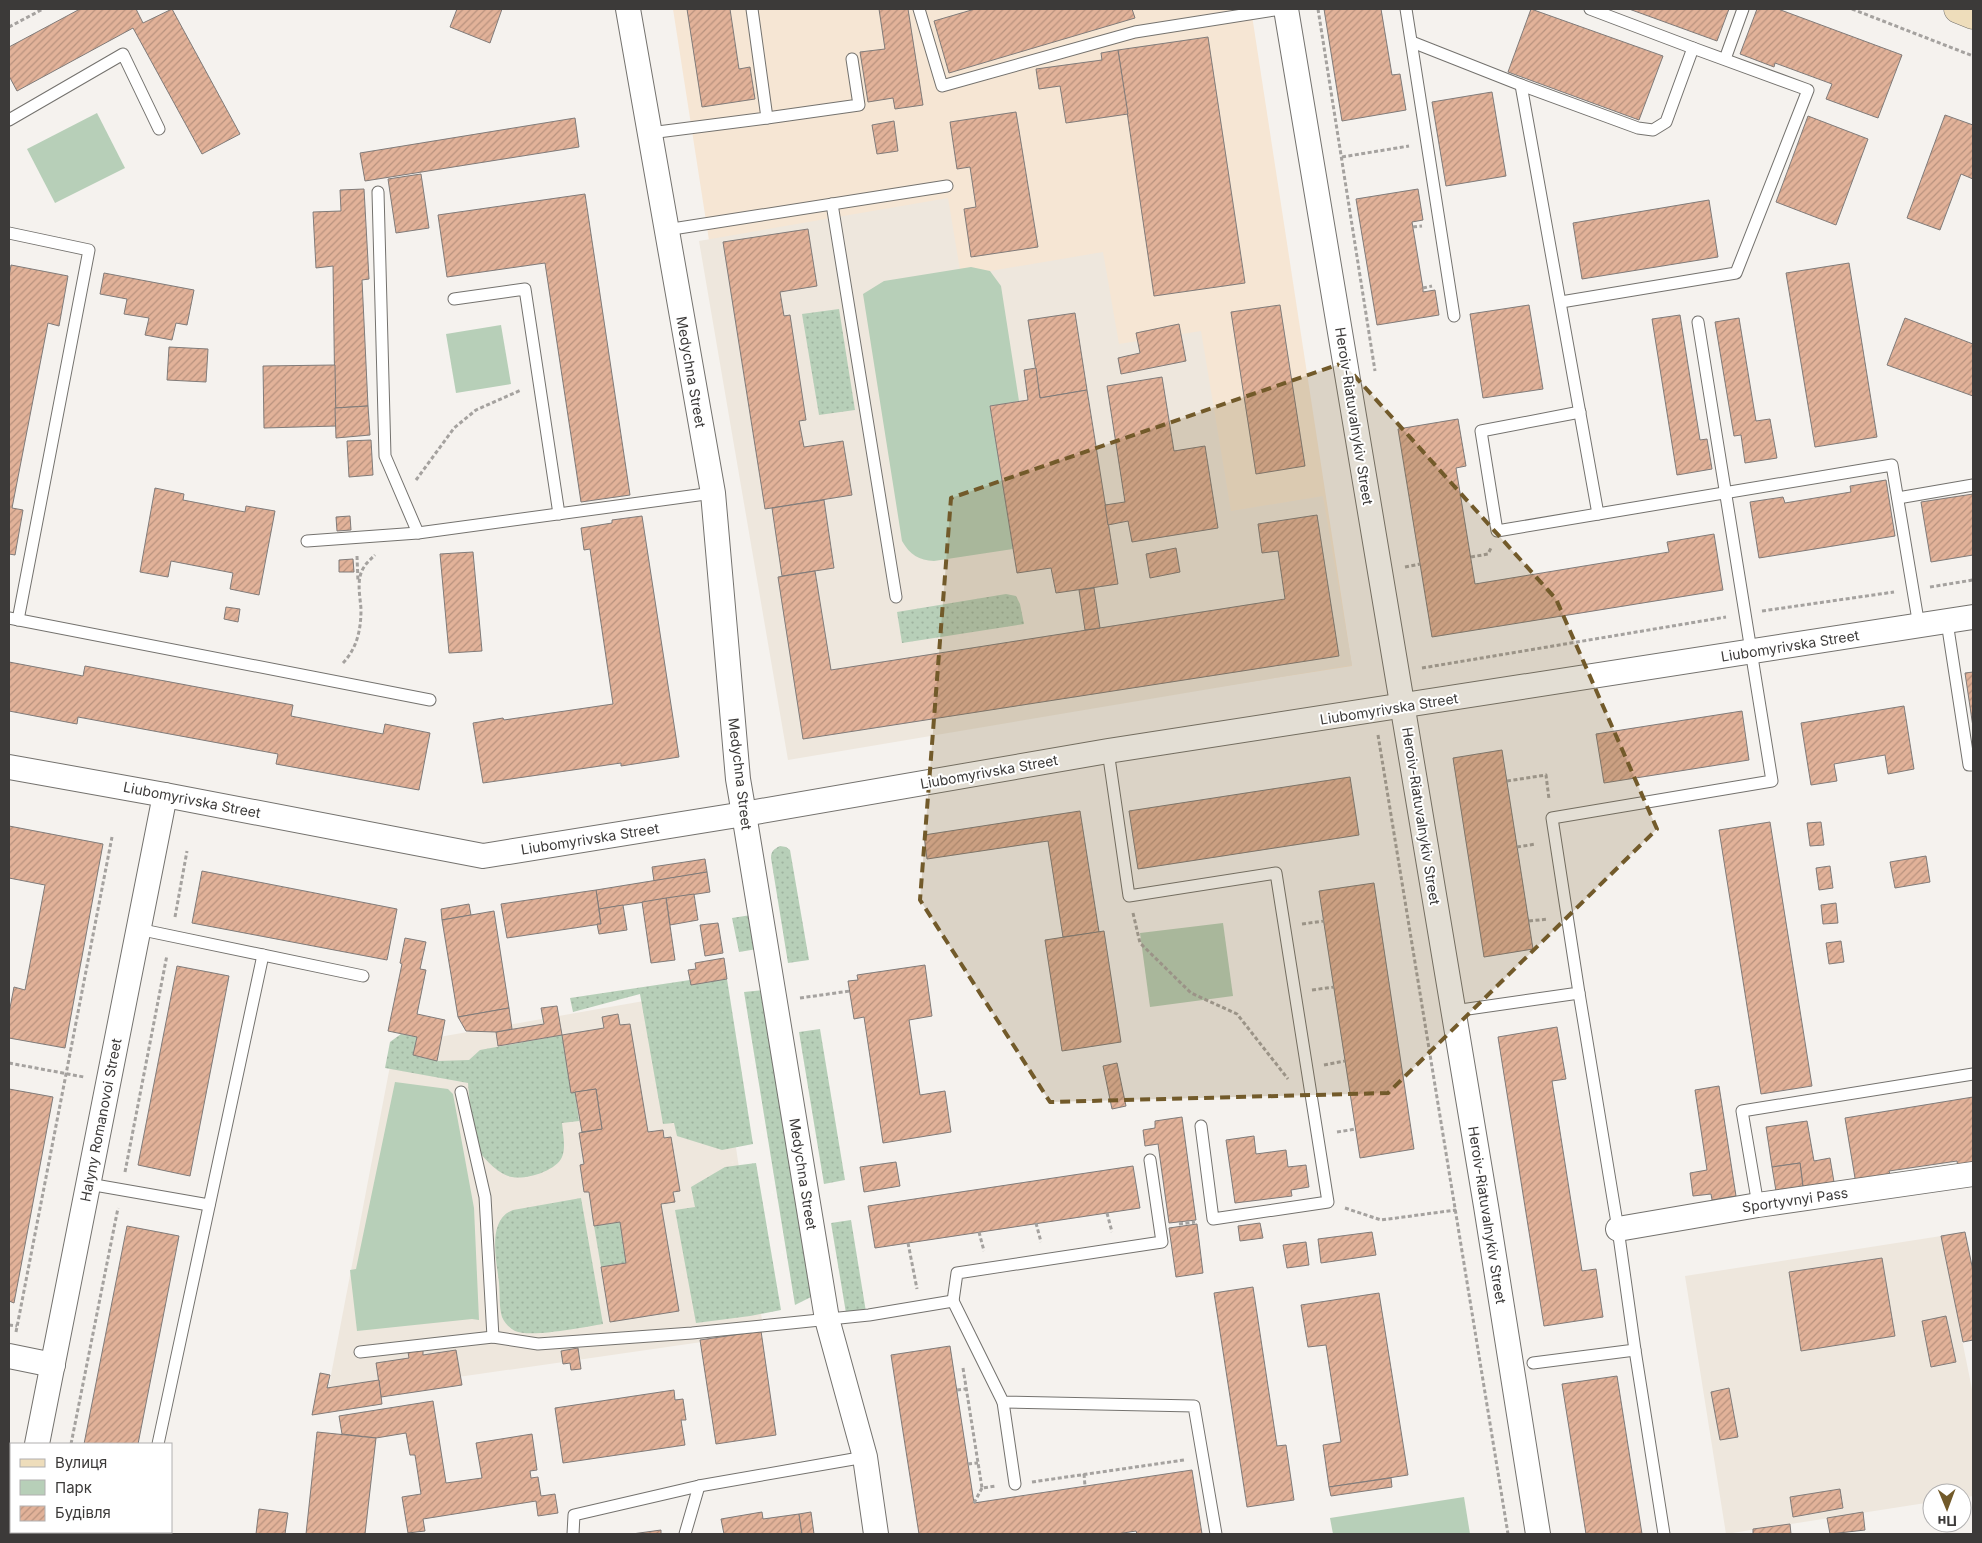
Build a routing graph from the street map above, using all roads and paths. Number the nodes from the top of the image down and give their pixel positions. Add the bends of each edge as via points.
1 (43, 9) edge
2 (628, 9) edge
3 (752, 9) edge
4 (919, 9) edge
5 (1282, 9) edge
6 (1286, 9) edge
7 (1318, 9) edge
8 (1406, 9) edge
9 (1590, 9) edge
10 (1743, 9) edge
11 (1852, 9) edge
12 (1958, 9) edge
13 (1973, 15) edge
14 (9, 27) edge
15 (1412, 42) junction
16 (1693, 48) junction
17 (1973, 56) edge
18 (852, 59) dead end
19 (1725, 59) junction
20 (1521, 85) junction
21 (767, 118) junction
22 (9, 120) edge
23 (159, 129) dead end
24 (650, 133) junction
25 (1427, 143) junction
26 (1341, 157) junction
27 (947, 186) dead end
28 (378, 192) dead end
29 (832, 204) junction
30 (666, 230) junction
31 (9, 232) edge
32 (454, 299) dead end
33 (1561, 302) junction
34 (1454, 316) dead end
35 (1698, 322) dead end
36 (1375, 371) dead end
37 (539, 382) junction
38 (1580, 412) junction
39 (1973, 485) edge
40 (713, 493) junction
41 (1727, 493) junction
42 (1898, 498) junction
43 (404, 499) junction
44 (559, 514) junction
45 (1598, 514) junction
46 (418, 533) junction
47 (404, 534) junction
48 (357, 538) junction
49 (307, 541) dead end
50 (1420, 564) dead end
51 (1406, 576) dead end
52 (1973, 580) edge
53 (358, 587) junction
54 (1913, 590) junction
55 (896, 597) dead end
56 (1747, 613) junction
57 (1973, 618) edge
58 (13, 619) edge
59 (1947, 622) junction
60 (1919, 626) junction
61 (1753, 652) junction
62 (1421, 668) dead end
63 (326, 680) junction
64 (430, 700) dead end
65 (1403, 706) junction
66 (1108, 751) junction
67 (1973, 765) edge
68 (9, 767) edge
69 (1506, 781) dead end
70 (165, 795) junction
71 (744, 814) junction
72 (1552, 818) junction
73 (112, 837) dead end
74 (187, 851) dead end
75 (1129, 896) junction
76 (138, 929) junction
77 (171, 936) junction
78 (264, 955) junction
79 (363, 976) dead end
80 (850, 991) dead end
81 (1579, 993) junction
82 (775, 1002) junction
83 (1454, 1011) junction
84 (9, 1063) edge
85 (66, 1074) junction
86 (1973, 1074) edge
87 (109, 1081) junction
88 (461, 1092) dead end
89 (1313, 1108) junction
90 (1201, 1126) dead end
91 (1150, 1160) dead end
92 (1973, 1174) edge
93 (89, 1184) junction
94 (122, 1190) junction
95 (1328, 1202) junction
96 (209, 1205) junction
97 (1758, 1205) junction
98 (1486, 1206) junction
99 (1213, 1219) junction
100 (1160, 1227) junction
101 (1618, 1229) junction
102 (908, 1243) dead end
103 (953, 1301) junction
104 (920, 1305) junction
105 (827, 1319) junction
106 (9, 1325) edge
107 (17, 1326) junction
108 (493, 1336) junction
109 (1636, 1350) junction
110 (360, 1352) dead end
111 (10, 1356) edge
112 (962, 1359) dead end
113 (1533, 1363) dead end
114 (53, 1364) junction
115 (967, 1389) junction
116 (957, 1390) dead end
117 (1003, 1402) junction
118 (38, 1443) edge
119 (71, 1443) edge
120 (158, 1443) edge
121 (865, 1457) junction
122 (1202, 1457) junction
123 (978, 1463) junction
124 (968, 1464) dead end
125 (1084, 1474) junction
126 (1015, 1484) junction
127 (699, 1486) junction
128 (1085, 1486) dead end
129 (982, 1488) junction
130 (974, 1503) dead end
131 (20, 1533) edge
132 (31, 1534) edge
133 (573, 1534) edge
134 (685, 1534) edge
135 (876, 1534) edge
136 (1216, 1534) edge
137 (1538, 1534) edge
138 (1664, 1534) edge

1 - 14 path
2 - 24 street, Medychna Street
3 - 21 lane
4 - 5 lane via 942,86 1135,32
6 - 65 street, Heroiv-Riatuvalnykiv Street
7 - 26 path
8 - 15 lane
9 - 16 lane
10 - 19 lane
11 - 17 path
12 - 13 main road
15 - 20 lane
15 - 25 lane
16 - 19 lane
16 - 20 lane via 1666,122 1653,130 1638,128
18 - 21 lane via 859,105
19 - 33 lane via 1808,90 1736,273
20 - 33 lane
21 - 24 lane
22 - 23 lane via 123,54
24 - 30 street, Medychna Street
25 - 26 path
25 - 34 lane
26 - 36 path
27 - 29 lane
28 - 43 lane via 386,456
29 - 30 lane
29 - 55 lane
30 - 40 street, Medychna Street
31 - 58 lane via 89,250
32 - 37 lane via 525,289
33 - 38 lane
35 - 41 lane
37 - 43 path via 476,410 454,428
37 - 44 lane
38 - 45 lane
38 - 45 lane via 1481,431 1497,531
39 - 42 lane
40 - 44 lane
40 - 71 street, Medychna Street via 738,780
41 - 42 lane via 1892,465
41 - 45 lane
41 - 56 lane
42 - 54 lane
43 - 46 lane
44 - 46 lane
46 - 47 lane
47 - 48 lane
47 - 53 path via 376,553 363,568
48 - 49 lane
48 - 53 path
50 - 51 path via 1405,567
52 - 54 path
53 - 63 path via 361,609 359,634 352,653
54 - 56 path
54 - 60 lane
56 - 61 lane
56 - 62 path
57 - 59 street, Liubomyrivska Street
58 - 63 lane
59 - 60 street, Liubomyrivska Street
59 - 67 lane via 1969,766
60 - 61 street, Liubomyrivska Street
61 - 65 street, Liubomyrivska Street
61 - 72 lane via 1772,781
63 - 64 lane
65 - 66 street, Liubomyrivska Street
65 - 83 street, Heroiv-Riatuvalnykiv Street
66 - 71 street, Liubomyrivska Street
66 - 75 lane
68 - 70 street, Liubomyrivska Street
69 - 72 path via 1546,775
70 - 71 street, Liubomyrivska Street via 483,856
70 - 76 street, Halyny Romanovoi Street
71 - 82 street, Medychna Street
72 - 81 lane
73 - 85 path
74 - 77 path
75 - 89 path via 1140,943 1191,993 1237,1014
75 - 89 lane via 1276,873
76 - 77 lane
76 - 87 street, Halyny Romanovoi Street
77 - 78 lane
77 - 94 path
78 - 79 lane
78 - 96 lane
80 - 82 path
81 - 83 lane
81 - 101 lane
82 - 105 street, Medychna Street
83 - 98 street, Heroiv-Riatuvalnykiv Street
84 - 85 path
85 - 87 path
85 - 107 path
86 - 97 lane via 1742,1111
87 - 93 street, Halyny Romanovoi Street
88 - 108 lane via 485,1197
89 - 95 lane
90 - 99 lane
91 - 100 lane
92 - 97 street, Sportyvnyi Pass
93 - 94 lane
93 - 114 street, Halyny Romanovoi Street
94 - 96 lane
94 - 119 path
95 - 98 path via 1381,1220
95 - 99 lane
96 - 120 lane
97 - 101 street, Sportyvnyi Pass
98 - 137 street, Heroiv-Riatuvalnykiv Street
99 - 100 path
100 - 103 lane via 1162,1242 957,1273
101 - 109 lane
102 - 104 path
103 - 104 lane
103 - 117 lane
104 - 105 lane
105 - 108 lane via 538,1344
105 - 121 street, Medychna Street
106 - 107 path
107 - 111 path
108 - 110 lane
109 - 113 lane
109 - 138 lane
111 - 114 street
112 - 115 path
114 - 118 street, Halyny Romanovoi Street
115 - 116 path
115 - 123 path
117 - 122 lane via 1194,1406
117 - 126 lane
121 - 127 lane
121 - 135 street, Medychna Street
122 - 125 path
122 - 136 lane
123 - 124 path
123 - 129 path
125 - 126 path
125 - 128 path
126 - 129 path
127 - 133 lane via 574,1515
127 - 134 lane
129 - 130 path
131 - 132 lane

